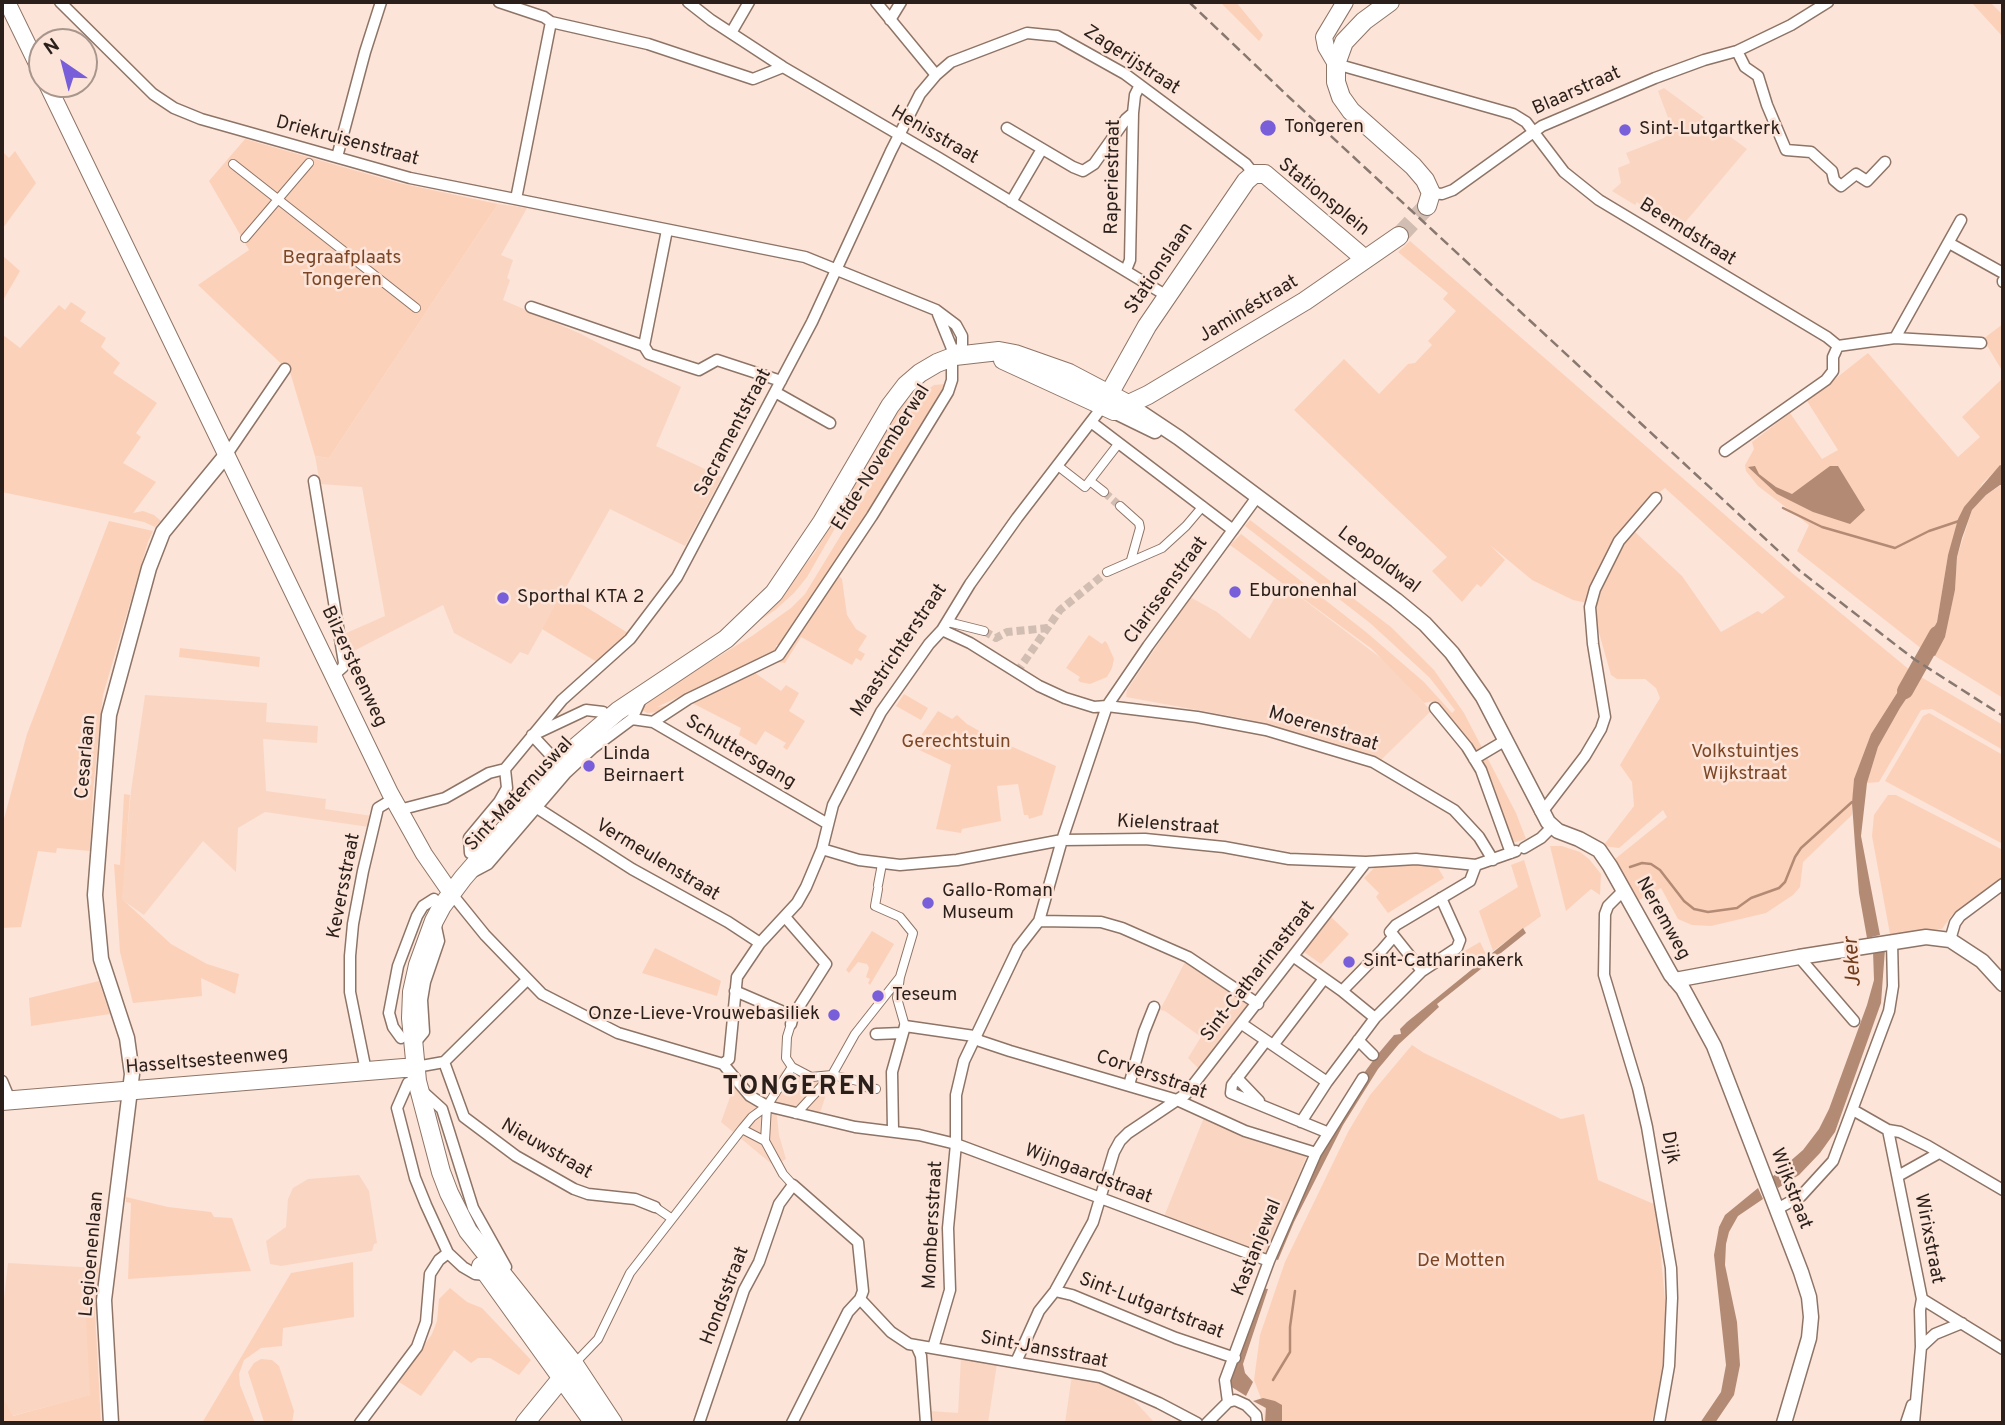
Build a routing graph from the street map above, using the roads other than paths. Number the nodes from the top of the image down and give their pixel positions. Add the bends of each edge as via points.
1 (6, 2) edge
2 (60, 2) edge
3 (381, 2) edge
4 (500, 2) edge
5 (539, 2) edge
6 (688, 2) edge
7 (749, 2) edge
8 (876, 2) edge
9 (901, 2) edge
10 (1345, 2) edge
11 (1390, 2) edge
12 (1828, 2) edge
13 (534, 13) junction
14 (890, 20) junction
15 (551, 22) junction
16 (731, 33) junction
17 (28, 46) edge
18 (1737, 51) junction
19 (1336, 64) junction
20 (783, 67) junction
21 (936, 75) junction
22 (1140, 85) junction
23 (54, 98) edge
24 (1133, 114) junction
25 (1007, 128) dead end
26 (1534, 132) junction
27 (899, 136) junction
28 (1042, 149) junction
29 (337, 157) junction
30 (1885, 162) dead end
31 (309, 163) dead end
32 (233, 164) dead end
33 (1254, 174) junction
34 (278, 200) junction
35 (516, 200) junction
36 (1429, 200) joint
37 (1011, 202) junction
38 (1961, 220) dead end
39 (667, 230) junction
40 (1399, 236) tunnel mouth
41 (244, 238) dead end
42 (1949, 243) junction
43 (1365, 259) junction
44 (1126, 270) junction
45 (837, 271) junction
46 (2003, 273) edge
47 (1167, 296) junction
48 (531, 307) dead end
49 (416, 308) dead end
50 (1895, 338) junction
51 (1980, 343) dead end
52 (644, 346) junction
53 (1838, 346) junction
54 (988, 352) junction
55 (956, 356) junction
56 (1125, 362) junction
57 (285, 369) dead end
58 (1069, 373) junction
59 (781, 381) junction
60 (775, 391) junction
61 (1148, 394) junction
62 (1113, 404) junction
63 (1150, 418) junction
64 (830, 422) dead end
65 (1091, 422) junction
66 (1119, 443) junction
67 (1191, 448) junction
68 (1725, 451) dead end
69 (227, 454) junction
70 (1059, 467) junction
71 (314, 481) dead end
72 (1090, 481) junction
73 (1104, 492) tunnel mouth
74 (1257, 497) junction
75 (1656, 498) dead end
76 (1120, 506) tunnel mouth
77 (1203, 506) junction
78 (1233, 530) junction
79 (1131, 560) junction
80 (788, 571) junction
81 (1107, 572) tunnel mouth
82 (945, 626) junction
83 (970, 643) junction
84 (334, 675) junction
85 (643, 695) junction
86 (1107, 706) junction
87 (1435, 708) dead end
88 (603, 712) junction
89 (632, 719) junction
90 (653, 722) junction
91 (532, 735) junction
92 (1506, 740) junction
93 (1474, 758) junction
94 (557, 761) junction
95 (505, 769) junction
96 (396, 805) junction
97 (537, 808) junction
98 (1540, 811) junction
99 (828, 824) junction
100 (1552, 827) junction
101 (1062, 840) junction
102 (822, 849) junction
103 (1517, 851) junction
104 (470, 853) junction
105 (1493, 860) junction
106 (1366, 862) junction
107 (882, 864) junction
108 (1476, 865) junction
109 (463, 878) junction
110 (2003, 884) edge
111 (1624, 890) junction
112 (443, 892) junction
113 (1441, 898) junction
114 (785, 917) junction
115 (1039, 921) junction
116 (1394, 936) junction
117 (1950, 940) junction
118 (1888, 941) junction
119 (760, 943) junction
120 (1294, 957) junction
121 (1799, 957) junction
122 (1422, 971) junction
123 (900, 977) junction
124 (1324, 980) junction
125 (1675, 980) junction
126 (527, 981) junction
127 (2003, 984) edge
128 (735, 990) junction
129 (1342, 991) junction
130 (1258, 1004) junction
131 (1154, 1007) dead end
132 (1375, 1018) junction
133 (792, 1020) junction
134 (1854, 1021) dead end
135 (1242, 1024) junction
136 (904, 1030) junction
137 (855, 1034) junction
138 (876, 1034) joint
139 (975, 1036) junction
140 (1358, 1040) junction
141 (407, 1042) junction
142 (1269, 1043) junction
143 (1373, 1055) dead end
144 (444, 1062) junction
145 (723, 1064) junction
146 (792, 1068) junction
147 (366, 1071) junction
148 (832, 1075) junction
149 (411, 1076) junction
150 (1363, 1078) dead end
151 (2, 1081) edge
152 (1326, 1082) junction
153 (1129, 1085) junction
154 (876, 1089) dead end
155 (130, 1090) junction
156 (1177, 1100) junction
157 (6, 1101) edge
158 (767, 1106) junction
159 (1853, 1110) junction
160 (796, 1114) junction
161 (1301, 1122) junction
162 (742, 1129) junction
163 (893, 1130) junction
164 (1888, 1130) junction
165 (1324, 1131) dead end
166 (765, 1140) junction
167 (956, 1144) junction
168 (1316, 1153) junction
169 (1939, 1153) junction
170 (1898, 1176) junction
171 (793, 1185) junction
172 (1999, 1188) edge
173 (2003, 1198) edge
174 (1102, 1199) junction
175 (1775, 1202) junction
176 (655, 1207) joint
177 (671, 1218) junction
178 (447, 1253) junction
179 (1269, 1262) junction
180 (487, 1275) junction
181 (1055, 1291) junction
182 (860, 1299) junction
183 (1922, 1299) junction
184 (1962, 1323) junction
185 (917, 1347) junction
186 (1921, 1347) junction
187 (933, 1348) junction
188 (2003, 1349) edge
189 (1235, 1358) junction
190 (1016, 1362) junction
191 (574, 1364) junction
192 (562, 1378) junction
193 (1916, 1396) junction
194 (1228, 1402) junction
195 (609, 1421) edge
196 (111, 1423) edge
197 (360, 1423) edge
198 (525, 1423) edge
199 (699, 1423) edge
200 (792, 1423) edge
201 (926, 1423) edge
202 (1197, 1423) edge
203 (1207, 1423) edge
204 (1257, 1423) edge
205 (1659, 1423) edge
206 (1784, 1423) edge
207 (1906, 1423) edge
208 (1914, 1423) edge

1 - 17 main road
2 - 29 street, Driekruisenstraat via 153,94 174,108
3 - 29 street
4 - 13 street
5 - 13 street
6 - 16 street, Henisstraat
7 - 16 street
8 - 14 street
9 - 14 street
10 - 19 main road via 1324,37
11 - 19 main road via 1352,33
12 - 18 street, Blaarstraat
13 - 15 street
14 - 21 street
15 - 20 street via 648,44 753,79
15 - 35 street
16 - 20 street, Henisstraat
18 - 26 street, Blaarstraat via 1634,86
18 - 30 street via 1745,67 1758,76 1786,150 1811,152 1841,186 1856,174 1867,181
19 - 26 street, Blaarstraat via 1513,114
19 - 36 main road via 1336,82 1345,103 1413,166 1429,185
20 - 27 street, Henisstraat
21 - 22 street, Zagerijstraat via 967,54 1038,33 1069,41
21 - 27 street, Sacramentstraat via 920,94
22 - 24 street, Raperiestraat
22 - 33 street, Zagerijstraat
23 - 69 main road, Bilzersteenweg
24 - 28 street via 1094,164 1083,171
24 - 44 street, Raperiestraat via 1130,260
25 - 28 street
26 - 36 street via 1453,190
26 - 53 street, Beemdstraat via 1563,172 1599,200
27 - 37 street, Henisstraat
27 - 45 street, Sacramentstraat
28 - 37 street
29 - 35 street, Driekruisenstraat
31 - 34 street
32 - 34 street
33 - 43 main road, Stationsplein via 1265,174
33 - 47 main road, Stationslaan
34 - 41 street
34 - 49 street
35 - 39 street, Driekruisenstraat
37 - 44 street, Henisstraat
38 - 42 street
39 - 45 street, Driekruisenstraat via 805,257
39 - 52 street
40 - 43 main road, Jaminéstraat
42 - 46 street
42 - 50 street
43 - 61 main road, Jaminéstraat via 1306,301
44 - 47 street, Henisstraat
45 - 55 street, Driekruisenstraat via 936,310 956,325 962,336
45 - 59 street, Sacramentstraat
47 - 56 main road, Stationslaan
48 - 52 street
50 - 51 street
50 - 53 street
52 - 59 street via 649,354 699,370 717,360
53 - 68 street via 1833,371 1826,380
54 - 55 main road
54 - 58 main road via 1015,354
54 - 62 main road
55 - 80 main road, Elfde-Novemberwal via 906,385
55 - 90 street, Elfde-Novemberwal via 948,392 779,655 688,699
56 - 58 main road via 1100,379
56 - 62 main road, Stationslaan
57 - 69 street
58 - 62 main road
59 - 60 street, Sacramentstraat
60 - 64 street
60 - 91 street, Sacramentstraat via 677,577 630,639 562,700
61 - 62 main road, Jaminéstraat
61 - 63 street via 1145,403
62 - 63 street, Leopoldwal
62 - 65 street, Maastrichterstraat
62 - 67 street, Leopoldwal
63 - 67 street, Leopoldwal
65 - 66 street
65 - 70 street, Maastrichterstraat
66 - 72 street
66 - 77 street
67 - 74 street, Leopoldwal
69 - 84 main road, Bilzersteenweg
69 - 155 street, Cesarlaan via 163,532 109,715 95,895 101,959 127,1038
70 - 72 street via 1085,487
70 - 82 street, Maastrichterstraat via 975,577
71 - 84 street via 344,663
72 - 73 street
74 - 78 street, Clarissenstraat
74 - 92 street, Leopoldwal via 1396,600 1439,638 1474,683
75 - 98 street via 1619,541 1590,607 1605,717 1601,729
76 - 79 street via 1139,523
77 - 78 street
77 - 79 street via 1162,548
78 - 86 street, Clarissenstraat
79 - 81 street
80 - 85 main road, Elfde-Novemberwal via 774,593 726,639
80 - 88 main road, Elfde-Novemberwal via 708,640
82 - 83 street, Moerenstraat
82 - 83 street via 981,631
82 - 99 street, Maastrichterstraat via 881,712 838,794
83 - 86 street, Moerenstraat via 1065,698
84 - 96 main road, Bilzersteenweg
85 - 89 street, Sint-Maternuswal
85 - 94 main road, Sint-Maternuswal
86 - 101 street, Clarissenstraat
86 - 105 street, Moerenstraat via 1266,730 1373,762 1454,810
87 - 93 street
88 - 91 street, Sint-Maternuswal via 586,710
88 - 94 main road, Sint-Maternuswal
89 - 90 street, Schuttersgang
89 - 97 street, Sint-Maternuswal via 566,773
90 - 99 street, Schuttersgang
91 - 94 street, Sint-Maternuswal
91 - 95 street, Sacramentstraat
92 - 93 street
92 - 98 street, Leopoldwal
93 - 103 street
94 - 104 main road, Sint-Maternuswal
94 - 109 main road, Sint-Maternuswal
95 - 96 street via 489,773 445,799
95 - 104 street, Sint-Maternuswal via 507,788 469,838
96 - 112 main road, Bilzersteenweg
96 - 147 street, Keversstraat via 378,808 350,956 351,1000
97 - 109 street, Sint-Maternuswal via 488,864
97 - 119 street, Vermeulenstraat
98 - 100 street, Leopoldwal
99 - 102 street, Maastrichterstraat
100 - 103 street, Kielenstraat
100 - 111 street, Neremweg via 1599,850
101 - 106 street, Kielenstraat via 1145,839 1289,859
101 - 107 street, Kielenstraat via 921,865
101 - 115 street, Clarissenstraat
102 - 107 street, Kielenstraat
102 - 114 street, Maastrichterstraat via 806,887
103 - 105 street, Kielenstraat
104 - 112 main road, Sint-Maternuswal
105 - 108 street, Kielenstraat
106 - 108 street, Kielenstraat via 1416,859
106 - 120 street, Sint-Catharinastraat
107 - 123 street via 875,906 900,917 913,933
108 - 113 street via 1470,881
109 - 112 main road, Sint-Maternuswal
110 - 117 street via 1960,916
111 - 125 street, Neremweg
111 - 205 street, Dijk via 1605,914 1604,975 1644,1114 1671,1268 1669,1366
112 - 126 street
112 - 141 main road via 418,965
112 - 141 main road via 421,927 409,962 403,993
113 - 116 street via 1396,925 1390,932
113 - 122 street via 1460,940 1458,947
114 - 119 street, Maastrichterstraat
114 - 133 street via 826,964
115 - 130 street via 1101,922 1122,928 1188,957
115 - 139 street, Mombersstraat via 1018,948
116 - 122 street
116 - 129 street
117 - 118 street, Neremweg
117 - 127 street via 1982,961
118 - 121 street, Neremweg
118 - 159 street via 1893,986 1889,1011
119 - 128 street, Maastrichterstraat via 737,977
120 - 124 street
120 - 130 street, Sint-Catharinastraat
121 - 125 street, Neremweg
121 - 134 street
122 - 132 street
123 - 136 street via 897,998
123 - 137 street
124 - 129 street
124 - 142 street
125 - 175 street, Wijkstraat via 1714,1046
126 - 144 street
126 - 145 street via 558,1004 618,1033
128 - 133 street
128 - 145 street, Maastrichterstraat via 729,1059
129 - 132 street
130 - 135 street, Sint-Catharinastraat
131 - 153 street
132 - 140 street
133 - 146 street via 786,1058
135 - 142 street
135 - 156 street, Sint-Catharinastraat
136 - 138 street, Corversstraat
136 - 139 street, Corversstraat
136 - 163 street via 892,1072
137 - 138 street
137 - 148 street
139 - 153 street, Corversstraat via 1010,1051
139 - 167 street, Mombersstraat via 957,1081
140 - 143 street
140 - 152 street
141 - 149 main road
142 - 152 street
142 - 161 street via 1237,1078 1231,1093
144 - 149 street
144 - 176 street, Nieuwstraat via 464,1117 516,1156 594,1197 635,1199
145 - 158 street via 750,1096
146 - 148 street via 811,1077
146 - 158 street
147 - 149 main road, Hasseltsesteenweg
147 - 155 main road, Hasseltsesteenweg
148 - 154 street
148 - 160 street
149 - 178 street via 397,1108 415,1178
149 - 180 main road via 436,1189
149 - 191 main road via 449,1194 468,1231
150 - 168 street, Kastanjewal
151 - 157 street
152 - 161 street
153 - 156 street, Corversstraat
155 - 157 main road, Hasseltsesteenweg
155 - 196 street, Legioenenlaan via 104,1300
156 - 168 street, Corversstraat via 1245,1130
156 - 174 street, Sint-Catharinastraat via 1120,1141
158 - 160 street, Wijngaardstraat
158 - 162 street
158 - 166 street
159 - 164 street
159 - 175 street via 1833,1161 1801,1196
160 - 163 street, Wijngaardstraat
161 - 165 street
162 - 166 street
162 - 177 street
163 - 167 street, Wijngaardstraat
164 - 169 street
164 - 170 street, Wirixstraat
166 - 171 street
167 - 174 street, Wijngaardstraat
167 - 187 street, Mombersstraat via 948,1228 950,1290
168 - 179 street, Kastanjewal
169 - 170 street
169 - 172 street
170 - 183 street, Wirixstraat
171 - 182 street via 858,1242
171 - 199 street, Hondsstraat via 779,1204 744,1290
172 - 173 street
174 - 179 street, Wijngaardstraat
174 - 181 street, Sint-Catharinastraat
175 - 206 street, Wijkstraat via 1809,1297 1811,1317
176 - 177 street, Nieuwstraat
177 - 191 street via 630,1273 598,1339
178 - 180 street via 475,1274
178 - 197 street via 430,1274 426,1322 416,1347
179 - 189 street, Kastanjewal
180 - 192 main road
181 - 189 street, Sint-Lutgartstraat
181 - 190 street, Sint-Catharinastraat via 1039,1311
182 - 185 street via 891,1332
182 - 200 street via 848,1312
183 - 184 street
183 - 186 street, Wirixstraat
184 - 186 street via 1935,1334
184 - 188 street
185 - 187 street, Sint-Jansstraat
185 - 201 street
186 - 193 street, Wirixstraat
187 - 190 street, Sint-Jansstraat
189 - 194 street, Kastanjewal via 1225,1380
190 - 202 street, Sint-Jansstraat via 1100,1377
191 - 192 main road
191 - 195 main road
192 - 195 main road
192 - 198 main road
193 - 207 street, Wirixstraat
193 - 208 street, Wirixstraat
194 - 203 street
194 - 204 street via 1246,1405

